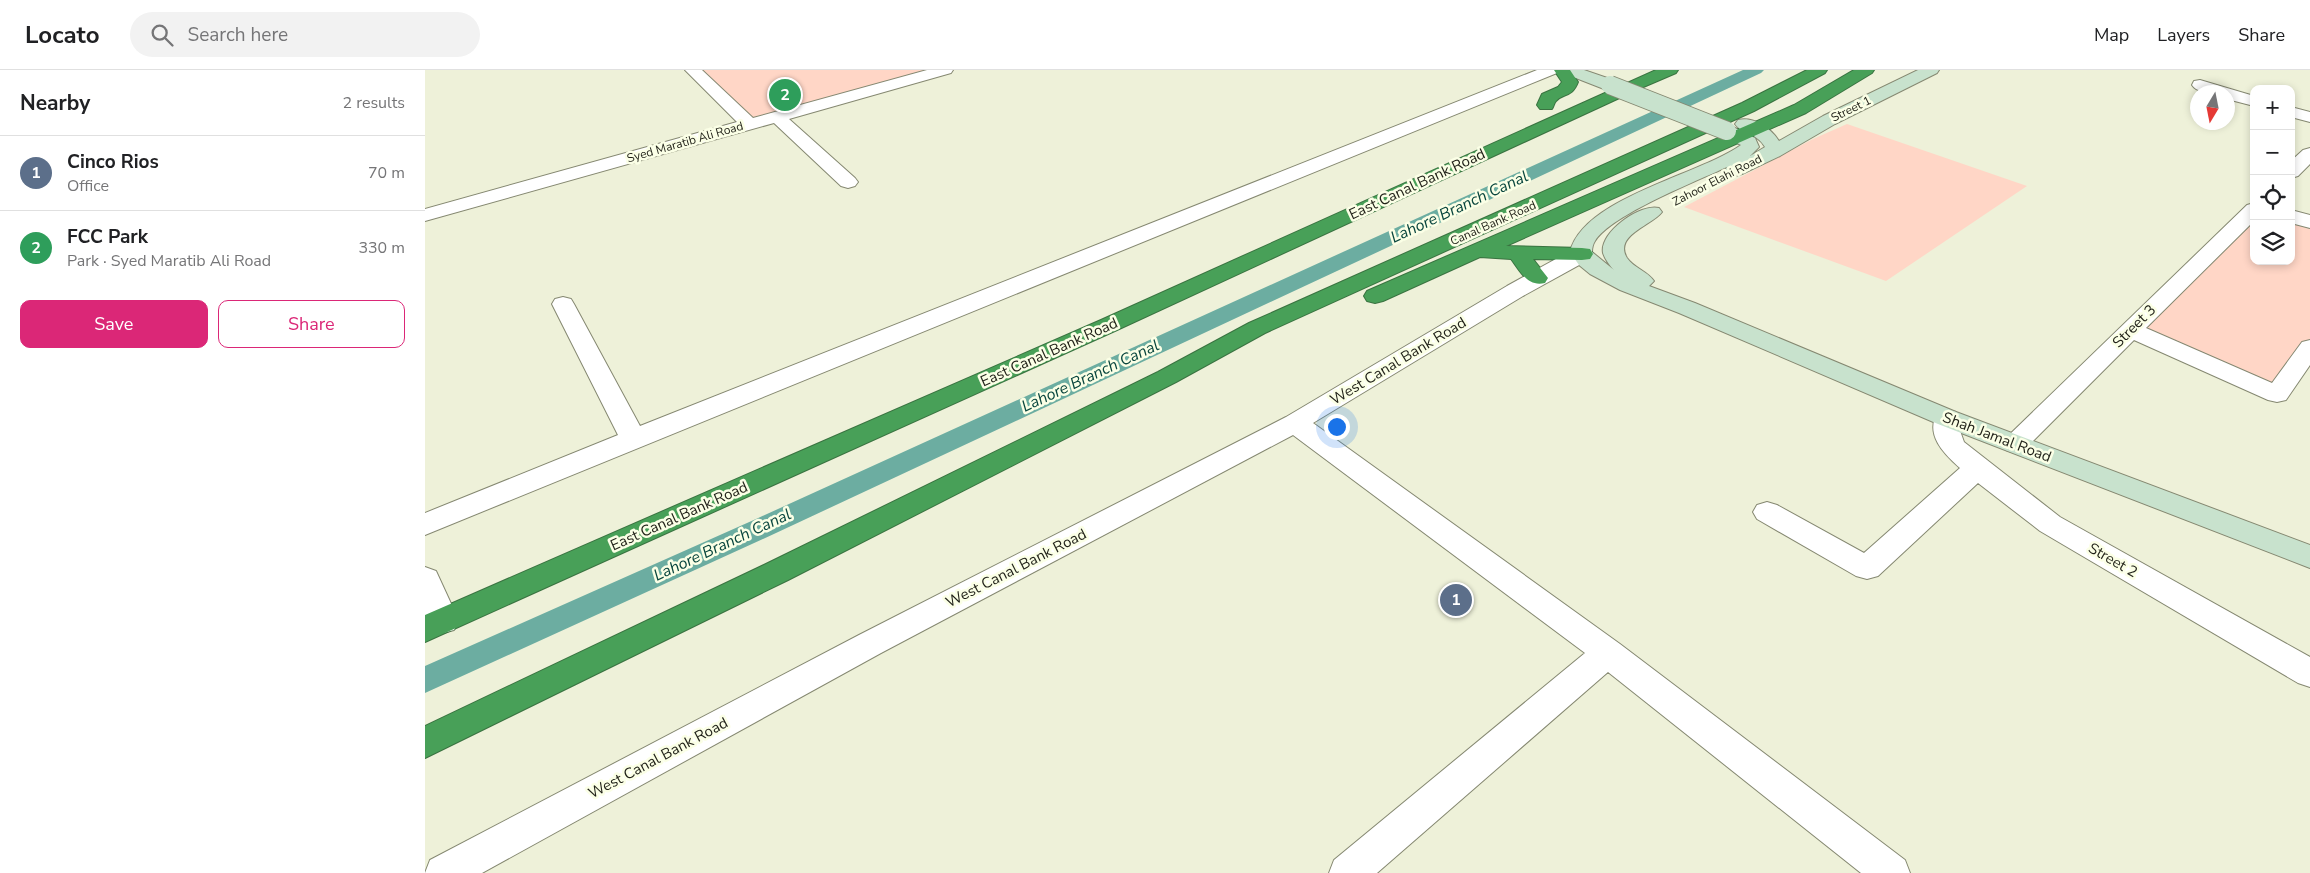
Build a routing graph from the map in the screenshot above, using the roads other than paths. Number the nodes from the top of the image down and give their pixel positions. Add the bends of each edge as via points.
1 (693, 70) edge
2 (945, 70) edge
3 (1551, 70) edge
4 (1562, 70) edge
5 (1569, 70) edge
6 (1670, 70) edge
7 (1819, 70) edge
8 (1865, 70) edge
9 (1931, 70) edge
10 (1617, 77) edge
11 (2235, 96) edge
12 (2250, 100) edge
13 (1547, 105) junction
14 (2295, 113) edge
15 (777, 117) junction
16 (2310, 117) edge
17 (749, 124) junction
18 (1741, 130) junction
19 (1804, 135) junction
20 (1773, 152) junction
21 (2309, 156) edge
22 (2295, 168) edge
23 (848, 182) dead end
24 (2250, 213) edge
25 (425, 215) edge
26 (2295, 217) edge
27 (2310, 222) edge
28 (1477, 252) junction
29 (1517, 253) junction
30 (1582, 254) junction
31 (1537, 278) junction
32 (563, 304) dead end
33 (1687, 308) junction
34 (1109, 325) junction
35 (2130, 330) junction
36 (2310, 347) edge
37 (1167, 377) junction
38 (1947, 418) junction
39 (1295, 423) junction
40 (633, 439) junction
41 (2015, 444) junction
42 (1977, 468) junction
43 (1767, 512) dead end
44 (425, 524) edge
45 (2310, 557) edge
46 (425, 579) edge
47 (434, 625) edge
48 (1608, 653) junction
49 (2310, 673) edge
50 (425, 743) edge
51 (444, 873) edge
52 (1348, 873) edge
53 (1891, 873) edge

1 - 17 street
2 - 15 street, Syed Maratib Ali Road
3 - 40 street
4 - 13 highway via 1569,86 1548,98
5 - 10 main road
6 - 34 highway, East Canal Bank Road
7 - 37 highway, Canal Bank Road via 1748,107 1257,328
8 - 18 highway via 1800,108
9 - 19 main road, Street 1
10 - 13 highway
10 - 18 main road, bridge
11 - 12 street
13 - 34 highway via 1253,244
14 - 16 street
15 - 17 street, Syed Maratib Ali Road
15 - 23 street
17 - 25 street, Syed Maratib Ali Road
18 - 19 main road
18 - 20 main road, Zahoor Elahi Road via 1766,134 1773,142
18 - 28 highway
18 - 30 main road via 1751,145 1749,148 1607,217 1586,237 1582,243
19 - 20 main road, Street 1
20 - 33 main road, Zahoor Elahi Road via 1637,220 1614,241 1613,248 1621,265
21 - 22 street
24 - 35 street, Street 3
26 - 27 street
28 - 29 highway
28 - 37 highway via 1282,337
29 - 30 highway
29 - 31 highway
30 - 31 street, West Canal Bank Road
30 - 33 main road via 1592,265 1619,281
31 - 39 street, West Canal Bank Road
32 - 40 street
33 - 38 main road, Shah Jamal Road
34 - 47 highway, East Canal Bank Road
35 - 36 street via 2277,394
35 - 41 street, Street 3
37 - 50 highway
38 - 41 main road, Shah Jamal Road
38 - 42 street, Street 2 via 1947,435 1953,447
39 - 48 street
39 - 51 street, West Canal Bank Road via 870,644
40 - 44 street
41 - 45 main road, Shah Jamal Road
42 - 43 street via 1867,568
42 - 49 street, Street 2 via 2050,524
46 - 47 street
48 - 52 street
48 - 53 street

